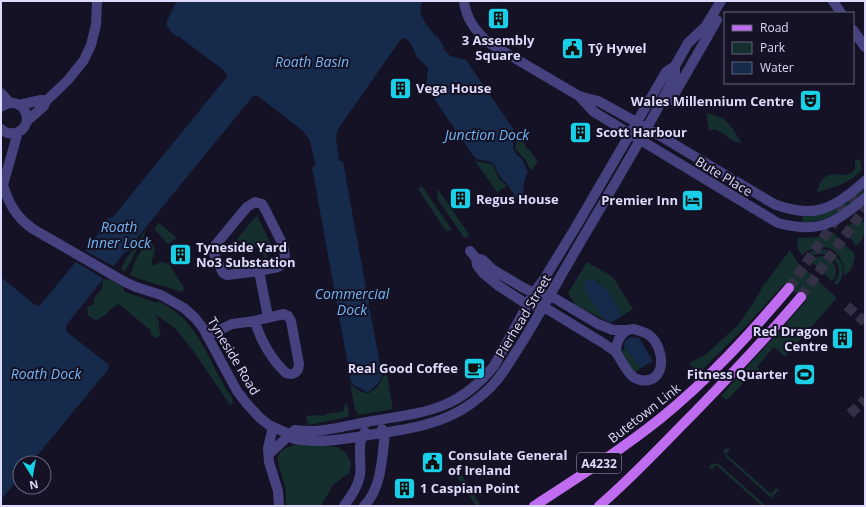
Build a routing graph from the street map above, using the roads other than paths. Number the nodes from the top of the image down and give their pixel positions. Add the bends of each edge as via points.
1 (98, 1) edge
2 (464, 1) edge
3 (721, 1) edge
4 (728, 1) edge
5 (833, 1) edge
6 (840, 12) edge
7 (854, 31) edge
8 (865, 47) edge
9 (675, 66) junction
10 (1, 93) edge
11 (579, 96) junction
12 (671, 100) dead end
13 (46, 101) junction
14 (10, 105) edge
15 (27, 121) junction
16 (636, 123) junction
17 (647, 128) junction
18 (1, 129) edge
19 (18, 132) junction
20 (629, 134) junction
21 (640, 141) junction
22 (865, 181) edge
23 (2, 182) edge
24 (865, 198) edge
25 (260, 271) junction
26 (789, 288) tunnel mouth
27 (534, 293) junction
28 (551, 296) junction
29 (801, 297) tunnel mouth
30 (528, 305) junction
31 (544, 307) junction
32 (268, 317) junction
33 (255, 321) junction
34 (628, 330) junction
35 (207, 336) junction
36 (616, 352) junction
37 (373, 421) junction
38 (273, 427) junction
39 (385, 433) junction
40 (289, 434) junction
41 (361, 436) junction
42 (270, 453) junction
43 (279, 506) edge
44 (344, 506) edge
45 (364, 506) edge
46 (534, 506) edge
47 (599, 506) edge

1 - 13 street via 96,25 88,52 73,74
2 - 11 street, Bute Place via 467,16 478,34
3 - 9 street, Pierhead Street via 705,27 688,43
4 - 12 street
5 - 6 street
7 - 8 street
9 - 16 street, Pierhead Street via 666,72
9 - 17 street, Pierhead Street via 675,76
10 - 14 street
11 - 16 street, Bute Place via 598,101
11 - 20 street, Bute Place via 594,112
13 - 14 street
13 - 15 street
14 - 15 street via 25,110
15 - 19 street
16 - 17 street, Bute Place
16 - 20 street, Pierhead Street
17 - 21 street, Pierhead Street
17 - 22 street, Bute Place via 774,204 792,210 803,212 826,208 838,203
18 - 19 street via 8,133
19 - 23 street
20 - 21 street, Bute Place
20 - 27 street, Pierhead Street via 574,230
21 - 24 street, Bute Place via 778,223 794,227 826,225 846,214
21 - 28 street, Pierhead Street
23 - 35 street, Tyneside Road via 18,217 33,229 136,287 178,304 195,318
25 - 25 street via 228,275 223,273 212,250 255,202 262,204 266,211 285,257 278,267
25 - 32 street
26 - 46 main road, Butetown Link / A4232 via 729,356 662,417 619,450
27 - 28 street
27 - 30 street, Pierhead Street
27 - 30 street via 473,255 490,279
28 - 31 street, Pierhead Street
28 - 34 street via 608,329
29 - 47 main road, A4232 via 726,380
30 - 31 street
30 - 37 street, Pierhead Street via 494,366 475,387 461,397 429,410
31 - 36 street
31 - 39 street, Pierhead Street via 500,379 480,397 445,418
32 - 33 street
32 - 33 street via 284,314 290,318 299,367 293,374 286,373 276,361 261,338
33 - 35 street via 232,324
34 - 36 street via 618,342
34 - 36 street via 634,329 649,334 662,355 659,370 647,380 632,377
35 - 38 street, Tyneside Road via 241,396 252,411
37 - 39 street
37 - 40 street, Pierhead Street via 309,431 294,430
37 - 41 street
38 - 40 street, Tyneside Road
38 - 42 street via 268,448
39 - 41 street, Pierhead Street
39 - 45 street via 380,471 373,492
40 - 41 street, Pierhead Street via 294,439 318,441
40 - 42 street
41 - 44 street via 360,473 355,489
42 - 43 street via 269,462 278,491

